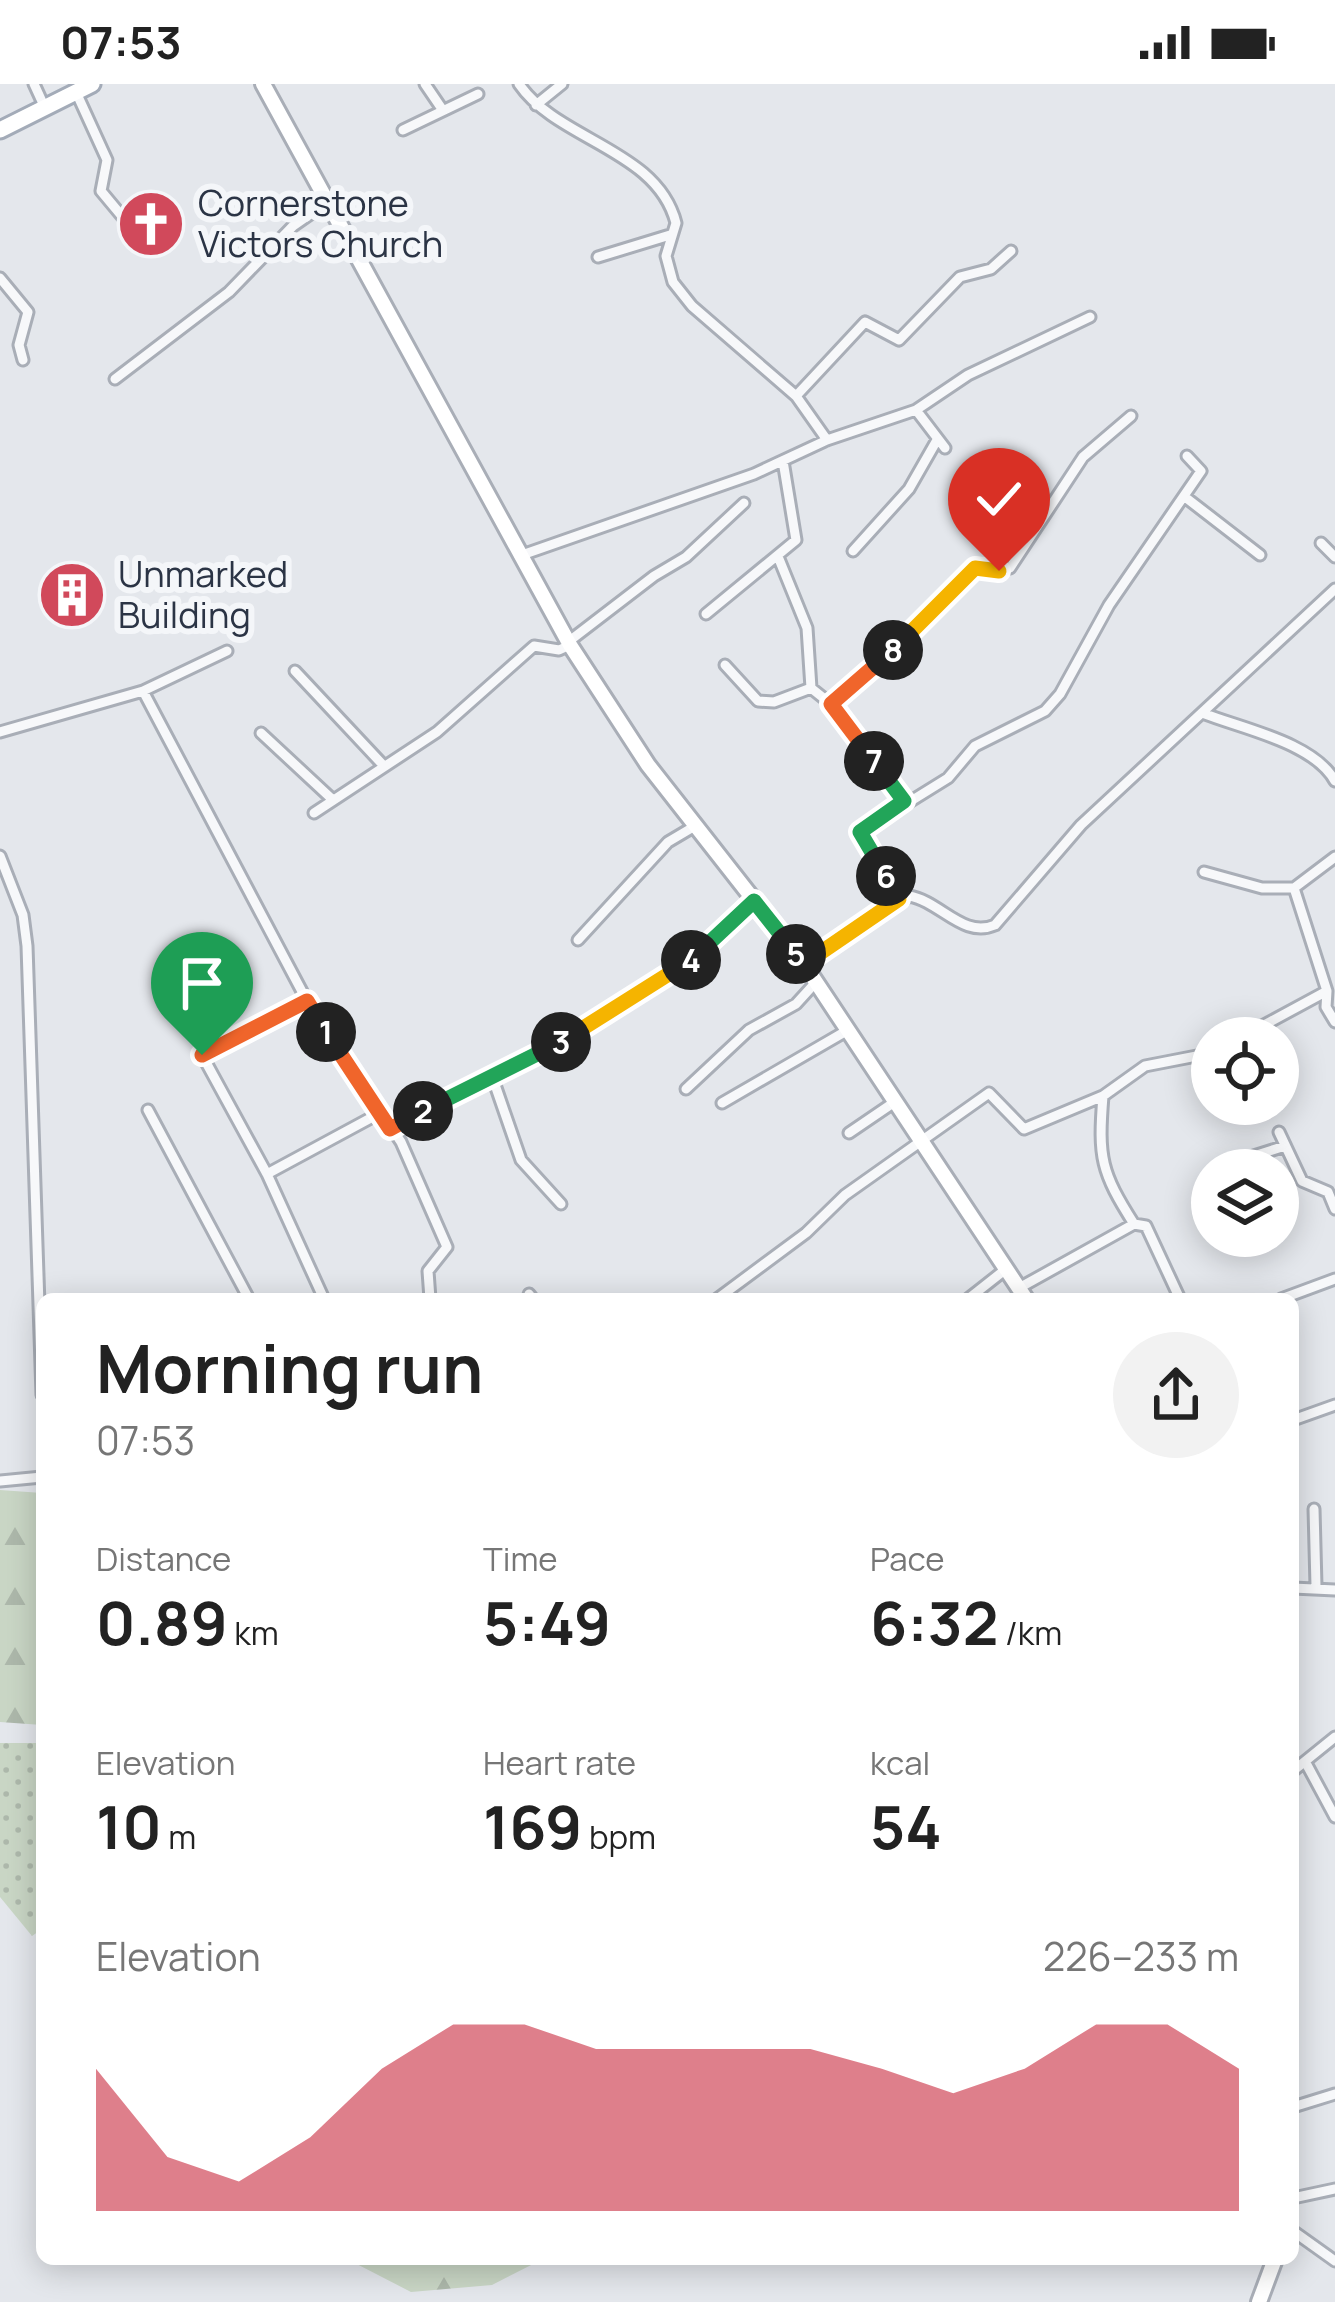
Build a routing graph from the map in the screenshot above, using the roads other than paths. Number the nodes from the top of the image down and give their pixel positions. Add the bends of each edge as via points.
1 (34, 84) edge
2 (92, 84) edge
3 (263, 84) edge
4 (425, 84) edge
5 (519, 84) edge
6 (562, 84) edge
7 (76, 92) junction
8 (478, 94) dead end
9 (536, 105) junction
10 (45, 108) junction
11 (442, 109) junction
12 (0, 130) edge
13 (403, 130) dead end
14 (326, 203) junction
15 (131, 226) dead end
16 (670, 235) junction
17 (1011, 251) dead end
18 (598, 257) dead end
19 (0, 278) edge
20 (1090, 316) dead end
21 (23, 360) dead end
22 (115, 379) dead end
23 (796, 396) junction
24 (916, 410) junction
25 (1131, 416) dead end
26 (827, 440) junction
27 (1187, 456) dead end
28 (783, 461) junction
29 (1185, 497) junction
30 (744, 503) dead end
31 (1321, 543) dead end
32 (853, 551) dead end
33 (1260, 555) dead end
34 (519, 556) junction
35 (1335, 557) edge
36 (778, 559) junction
37 (1335, 589) edge
38 (706, 614) dead end
39 (569, 643) junction
40 (227, 651) dead end
41 (725, 665) dead end
42 (295, 670) dead end
43 (811, 688) junction
44 (142, 691) junction
45 (831, 704) junction
46 (1205, 714) junction
47 (0, 732) edge
48 (261, 733) dead end
49 (383, 765) junction
50 (1335, 781) edge
51 (333, 800) junction
52 (904, 801) junction
53 (314, 813) dead end
54 (695, 826) junction
55 (0, 856) edge
56 (1335, 857) edge
57 (1204, 872) dead end
58 (1294, 888) junction
59 (899, 899) junction
60 (754, 901) junction
61 (578, 940) dead end
62 (804, 964) junction
63 (816, 982) junction
64 (1327, 991) junction
65 (307, 1001) junction
66 (1330, 1005) edge
67 (1279, 1017) edge
68 (1335, 1022) edge
69 (848, 1030) junction
70 (1191, 1057) edge
71 (493, 1079) junction
72 (686, 1089) dead end
73 (1103, 1096) junction
74 (896, 1101) junction
75 (722, 1103) dead end
76 (148, 1110) dead end
77 (380, 1113) junction
78 (390, 1129) junction
79 (849, 1132) dead end
80 (1279, 1132) dead end
81 (922, 1139) junction
82 (1285, 1146) junction
83 (1276, 1149) edge
84 (267, 1174) junction
85 (561, 1204) dead end
86 (1335, 1209) edge
87 (1134, 1224) junction
88 (1008, 1267) junction
89 (1335, 1279) edge
90 (39, 1293) edge
91 (246, 1293) edge
92 (320, 1293) edge
93 (430, 1293) edge
94 (730, 1293) edge
95 (976, 1293) edge
96 (1021, 1293) edge
97 (1024, 1293) edge
98 (1177, 1293) edge
99 (1297, 1293) edge
100 (1335, 1405) edge
101 (1299, 1418) edge
102 (36, 1478) edge
103 (0, 1481) edge
104 (1314, 1509) dead end
105 (1316, 1586) junction
106 (1299, 1587) edge
107 (1335, 1590) edge
108 (1335, 1736) edge
109 (1307, 1765) junction
110 (1299, 1768) edge
111 (1335, 1817) edge
112 (1335, 2094) edge
113 (1299, 2105) edge
114 (1335, 2189) edge
115 (1299, 2197) edge
116 (1299, 2235) edge
117 (1335, 2261) edge
118 (1273, 2265) edge
119 (1259, 2302) edge

1 - 10 street
2 - 7 main road
3 - 14 street
4 - 11 street
5 - 9 street
6 - 9 street
7 - 10 main road
7 - 15 street via 107,160 101,191
8 - 11 street
9 - 16 street via 636,166 673,212
10 - 12 main road
11 - 13 street
14 - 22 street via 229,292
14 - 34 street via 391,308
16 - 18 street
16 - 23 street via 674,282 692,306
17 - 23 street via 992,269 960,277 899,340 865,322
19 - 21 street via 28,312
20 - 24 street via 968,375
23 - 26 street
24 - 26 street
24 - 32 street via 941,444
25 - 45 street via 1084,458 1010,568 975,568
26 - 28 street
27 - 29 street via 1201,472
28 - 34 street
28 - 36 street via 796,540
29 - 33 street
29 - 52 street via 1108,605 1060,694 1031,722 1003,728 948,778
30 - 39 street
31 - 35 street
34 - 39 street
36 - 38 street
36 - 43 street via 807,628
37 - 46 street
39 - 49 street via 559,650 534,646 437,732
39 - 54 street
40 - 44 street
41 - 43 street via 758,701
42 - 49 street
43 - 45 street
44 - 47 street
44 - 65 street
45 - 52 street
46 - 50 street via 1280,742 1328,768
46 - 59 street via 1081,825 995,925 976,930 917,897
48 - 51 street
49 - 51 street
51 - 53 street
52 - 59 street via 860,832
54 - 60 street
54 - 61 street via 668,842
55 - 90 street via 27,946
56 - 58 street
57 - 58 street
58 - 64 street
59 - 62 street
60 - 62 street
60 - 71 street via 675,974
62 - 63 street
63 - 69 street
63 - 72 street
64 - 66 street
64 - 67 street
65 - 77 street
65 - 84 street via 202,1055
66 - 68 street
69 - 74 street
69 - 75 street
70 - 73 street via 1145,1066
71 - 78 street
71 - 85 street via 521,1160
73 - 81 street via 1024,1130 989,1093
73 - 87 street via 1100,1162
74 - 79 street
74 - 81 street
76 - 91 street
77 - 78 street
77 - 84 street
78 - 93 street via 423,1183 447,1247 428,1271
80 - 82 street
81 - 88 street
81 - 94 street
82 - 83 street
82 - 86 street via 1302,1180 1328,1192
84 - 92 street
87 - 97 street
87 - 98 street via 1146,1226
88 - 95 street
88 - 96 street
89 - 99 street
100 - 101 street
102 - 103 street
104 - 105 street
105 - 106 street
105 - 107 street
108 - 109 street
109 - 110 street
109 - 111 street
112 - 113 street
114 - 115 street
116 - 117 street
118 - 119 street

